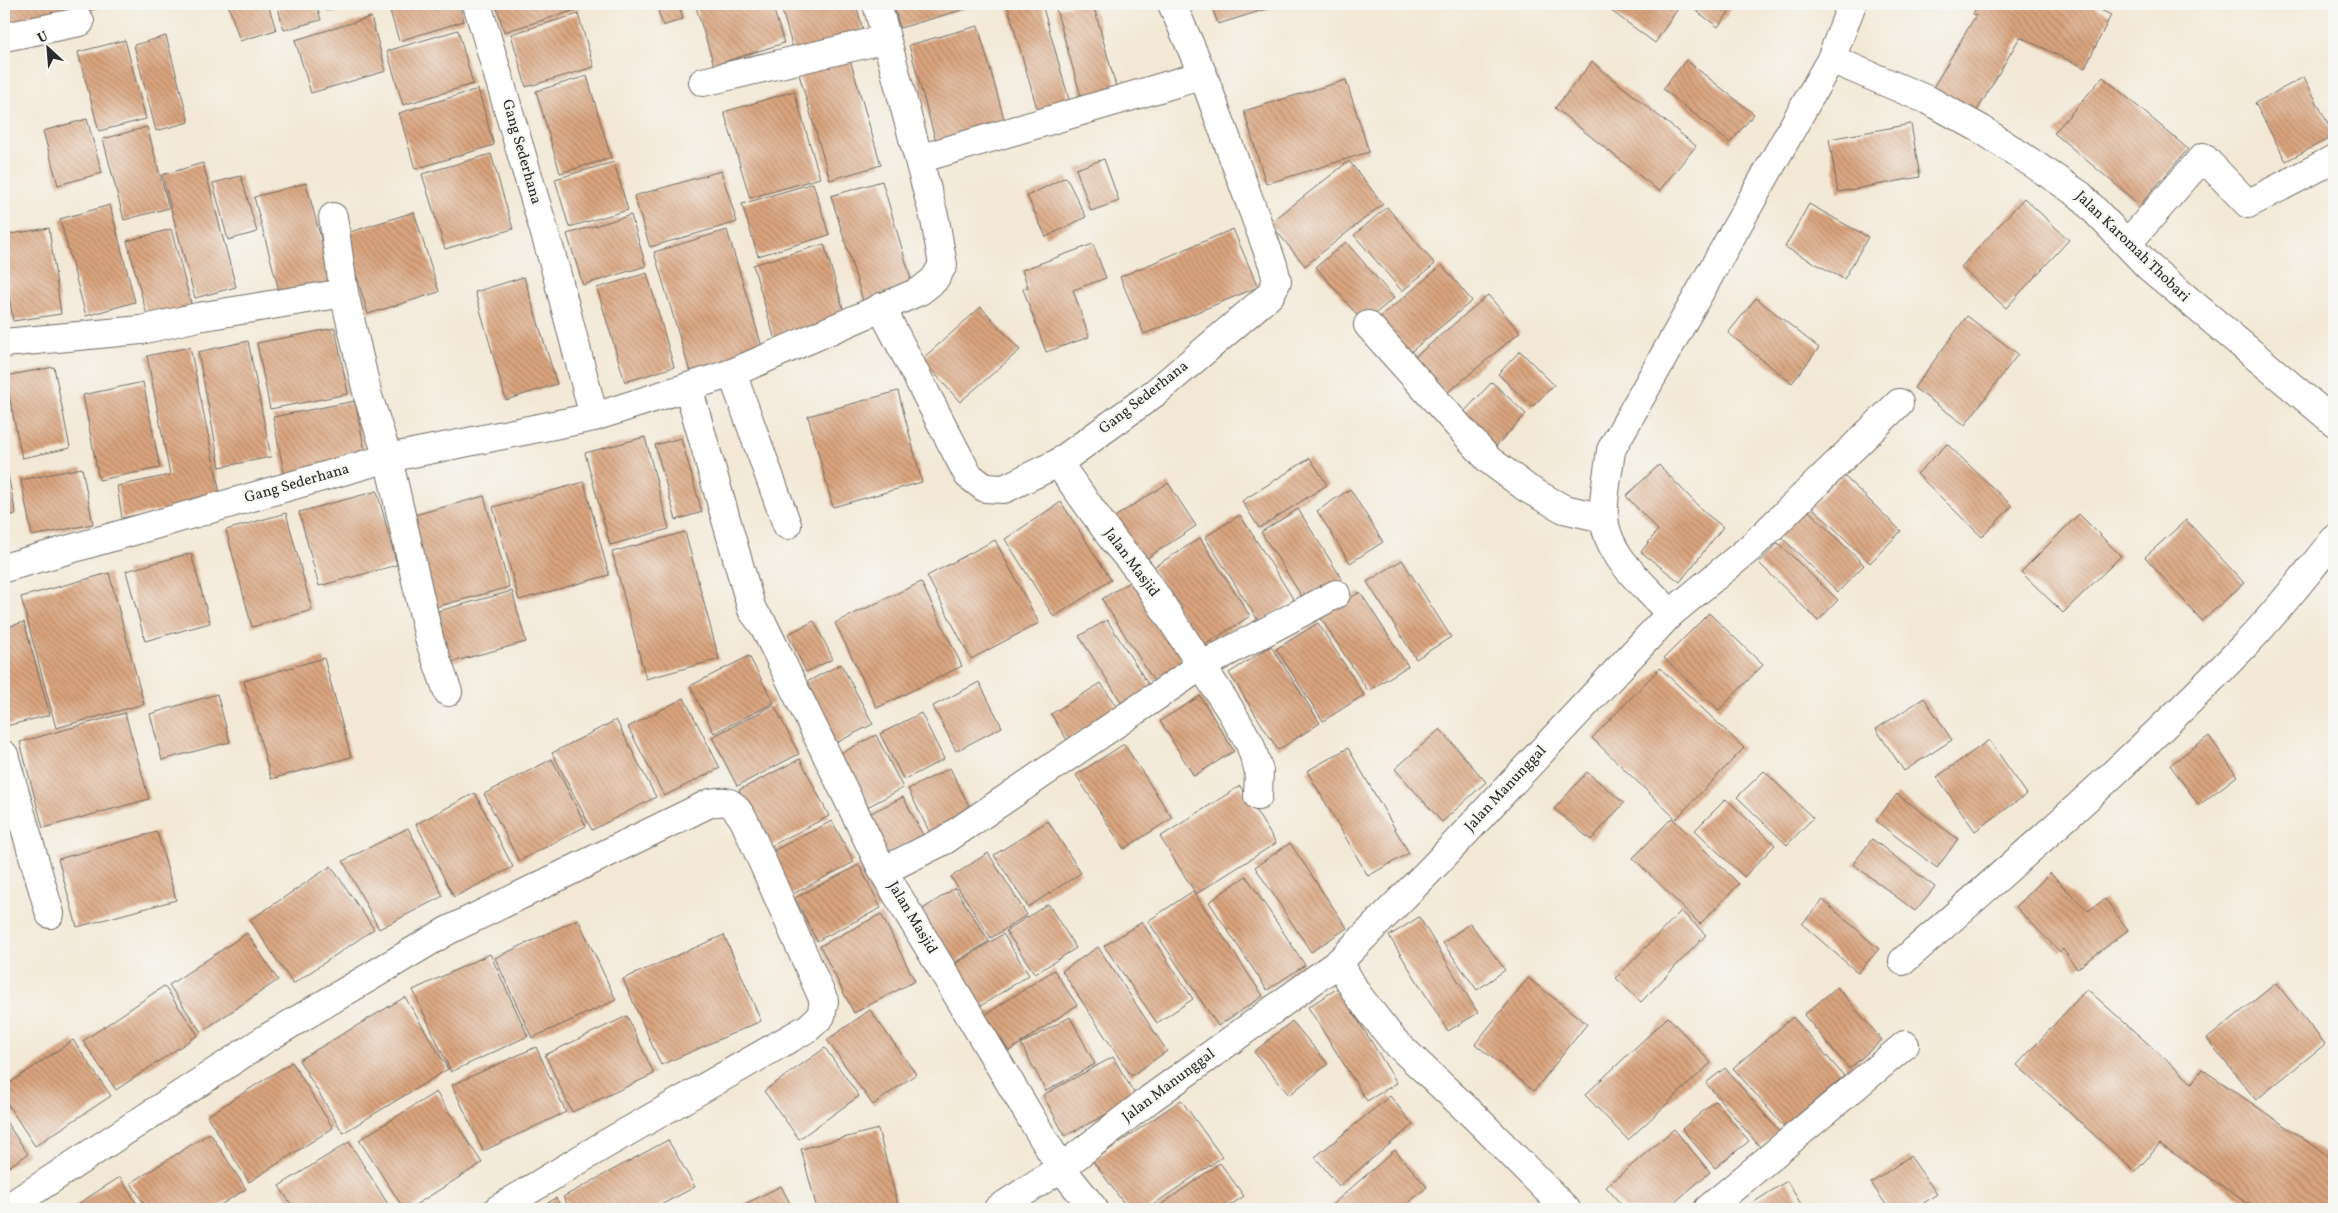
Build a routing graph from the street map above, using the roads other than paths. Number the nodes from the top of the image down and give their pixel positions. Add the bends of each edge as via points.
1 (477, 4) edge
2 (877, 4) edge
3 (1172, 4) edge
4 (1852, 4) edge
5 (80, 22) dead end
6 (4, 36) edge
7 (886, 39) junction
8 (1832, 60) junction
9 (1203, 75) junction
10 (703, 82) dead end
11 (919, 159) junction
12 (2334, 159) edge
13 (333, 217) dead end
14 (2127, 244) junction
15 (344, 293) junction
16 (881, 307) junction
17 (1368, 325) dead end
18 (4, 343) edge
19 (732, 373) junction
20 (688, 387) junction
21 (1899, 403) dead end
22 (594, 417) junction
23 (2334, 422) edge
24 (388, 458) junction
25 (1058, 463) junction
26 (1604, 518) junction
27 (787, 525) dead end
28 (2334, 540) edge
29 (4, 568) edge
30 (1336, 594) dead end
31 (1670, 614) junction
32 (1201, 666) junction
33 (448, 692) dead end
34 (4, 755) edge
35 (1258, 796) dead end
36 (883, 871) junction
37 (50, 914) dead end
38 (1903, 961) dead end
39 (1339, 962) junction
40 (1905, 1045) dead end
41 (1061, 1168) junction
42 (6, 1209) edge
43 (498, 1209) edge
44 (998, 1209) edge
45 (1094, 1209) edge
46 (1566, 1209) edge
47 (1708, 1209) edge

1 - 22 street, Gang Sederhana via 554,264
2 - 7 street, Gang Sederhana
3 - 9 street, Gang Sederhana
4 - 8 street
5 - 6 street
7 - 10 street
7 - 11 street, Gang Sederhana
8 - 14 street, Jalan Karomah Thobari via 1930,101 1981,129 2080,195
8 - 26 street via 1611,450
9 - 11 street
9 - 25 street, Gang Sederhana via 1273,265 1276,281 1270,295 1156,392
11 - 16 street, Gang Sederhana via 936,220 943,265 934,280 920,291
12 - 14 street via 2248,204 2203,157
13 - 15 street
14 - 23 street, Jalan Karomah Thobari via 2149,267
15 - 18 street via 198,317 142,330
15 - 24 street via 368,396
16 - 19 street, Gang Sederhana
16 - 25 street, Gang Sederhana via 968,476 985,488 1004,489
17 - 26 street via 1489,460 1528,489 1564,509
19 - 20 street, Gang Sederhana
19 - 27 street
20 - 22 street, Gang Sederhana
20 - 36 street via 752,610 764,626
21 - 31 street, Jalan Manunggal via 1750,548
22 - 24 street, Gang Sederhana
24 - 29 street, Gang Sederhana
24 - 33 street via 430,642
25 - 32 street, Jalan Masjid via 1141,573
26 - 31 street via 1609,538 1624,565
28 - 38 street via 2245,646 2162,728 2092,796
30 - 32 street, Jalan Masjid
31 - 39 street, Jalan Manunggal via 1436,864
32 - 35 street, Jalan Masjid via 1250,744 1259,771
32 - 36 street, Jalan Masjid via 945,840
34 - 37 street
36 - 41 street, Jalan Masjid
39 - 41 street, Jalan Manunggal
39 - 46 street via 1357,994 1394,1041
40 - 47 street
41 - 44 street, Jalan Manunggal
41 - 45 street, Jalan Masjid
42 - 43 street via 267,1038 447,931 710,803 726,801 735,805 824,1001 821,1016 808,1028

